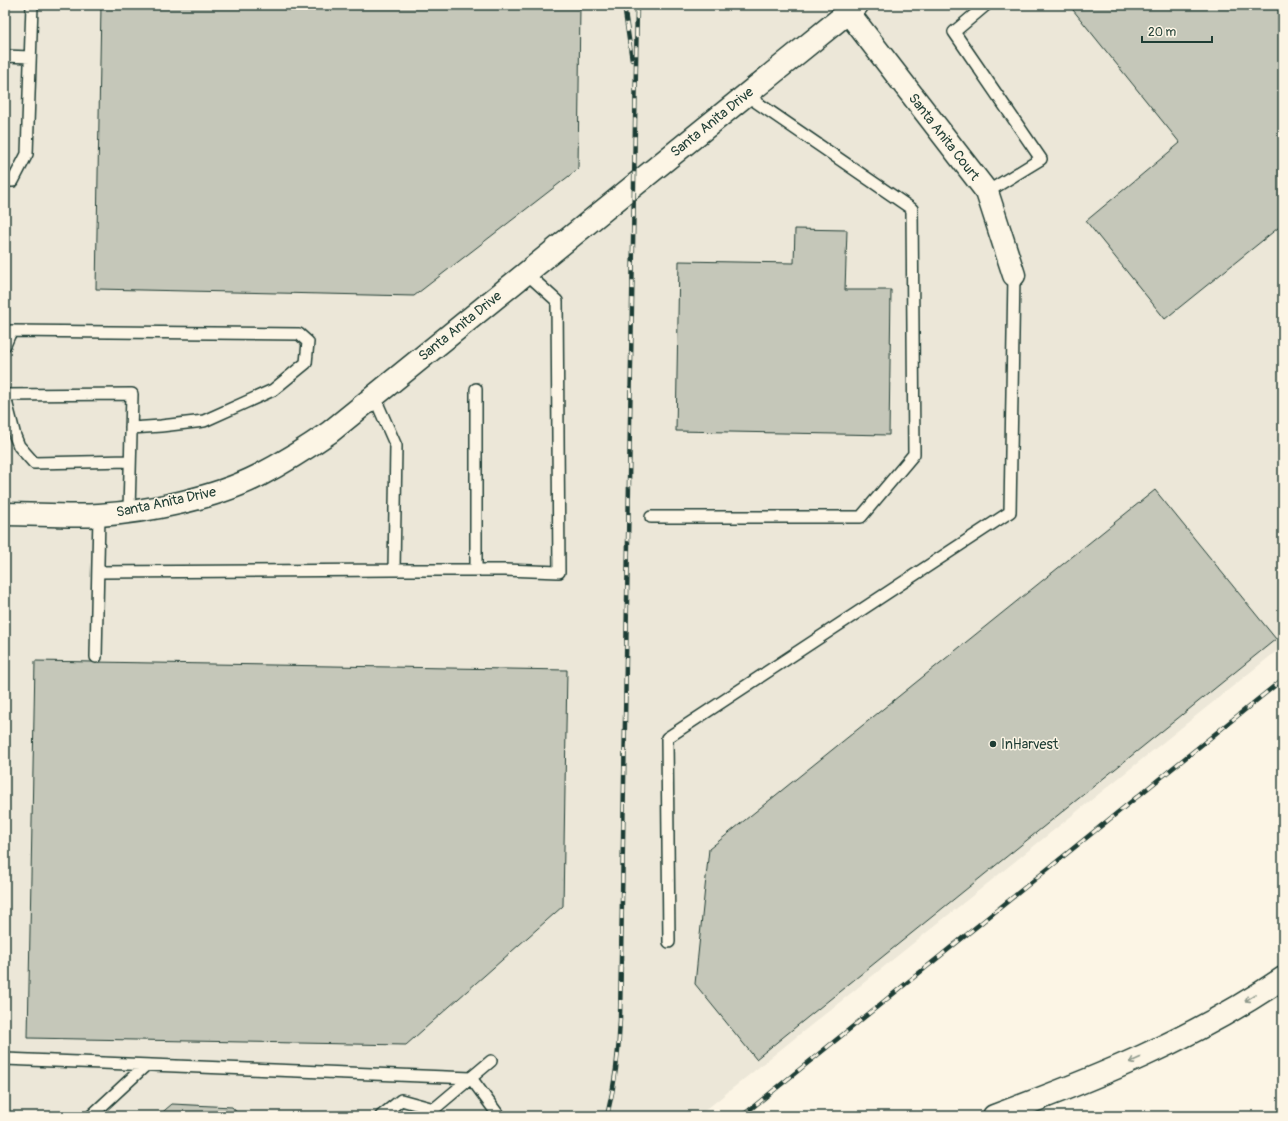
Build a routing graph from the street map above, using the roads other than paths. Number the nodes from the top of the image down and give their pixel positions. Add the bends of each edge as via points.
1 (32, 5) edge
2 (986, 5) edge
3 (853, 9) edge
4 (5, 56) edge
5 (30, 57) junction
6 (746, 95) junction
7 (5, 181) edge
8 (987, 192) junction
9 (526, 273) junction
10 (1014, 275) joint
11 (5, 344) edge
12 (476, 389) dead end
13 (5, 396) edge
14 (374, 396) junction
15 (131, 428) junction
16 (130, 461) junction
17 (129, 511) junction
18 (5, 514) edge
19 (99, 515) junction
20 (651, 516) dead end
21 (394, 570) junction
22 (476, 570) junction
23 (98, 572) junction
24 (96, 657) dead end
25 (669, 942) dead end
26 (1283, 978) edge
27 (5, 1059) edge
28 (491, 1061) dead end
29 (146, 1065) junction
30 (471, 1078) junction
31 (91, 1116) edge
32 (382, 1116) edge
33 (499, 1116) edge
34 (994, 1116) edge

1 - 5 lane
2 - 8 lane via 954,32 1041,158
3 - 6 main road, Santa Anita Drive
3 - 8 main road, Santa Anita Court
4 - 5 lane
5 - 7 lane via 27,154 12,181
6 - 9 main road, Santa Anita Drive
6 - 20 lane via 912,209 914,454 861,517
8 - 10 main road, Santa Anita Court
9 - 14 main road, Santa Anita Drive
9 - 22 lane via 557,301 559,572
10 - 25 lane via 1010,512 667,738
11 - 15 lane via 11,331 299,334 308,342 306,363 273,390 204,421
12 - 22 lane
13 - 15 lane via 132,394
13 - 16 lane via 19,446 34,463
14 - 17 main road, Santa Anita Drive via 330,432 257,477 186,501
14 - 21 lane via 396,446
15 - 16 lane
16 - 17 lane
17 - 19 main road, Santa Anita Drive
18 - 19 main road, Santa Anita Drive
19 - 23 lane
21 - 22 lane
21 - 23 lane
23 - 24 lane
26 -> 34 main road via 1164,1047 1096,1077
27 - 29 lane
28 - 30 lane
29 - 30 lane
29 - 31 lane
30 - 32 lane via 434,1109 401,1100
30 - 33 lane

